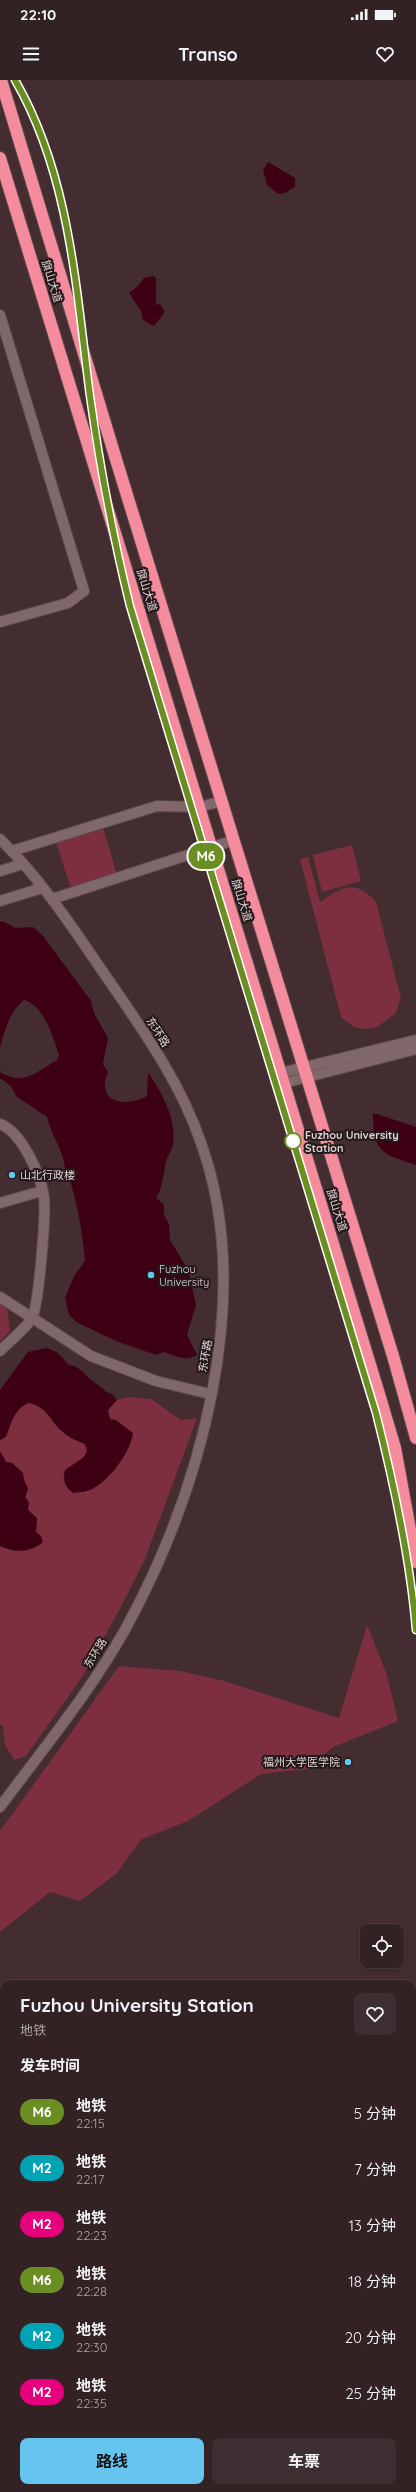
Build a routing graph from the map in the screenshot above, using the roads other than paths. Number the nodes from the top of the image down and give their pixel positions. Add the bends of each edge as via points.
1 (1, 80) edge
2 (0, 158) edge
3 (0, 315) edge
4 (0, 622) edge
5 (222, 802) junction
6 (200, 807) junction
7 (0, 839) edge
8 (234, 840) junction
9 (212, 846) junction
10 (12, 851) junction
11 (23, 864) junction
12 (0, 871) edge
13 (42, 888) junction
14 (52, 899) junction
15 (0, 900) edge
16 (416, 1040) edge
17 (416, 1049) edge
18 (304, 1072) junction
19 (282, 1078) junction
20 (0, 1124) edge
21 (42, 1191) junction
22 (0, 1203) edge
23 (0, 1297) edge
24 (32, 1319) junction
25 (0, 1350) edge
26 (210, 1394) junction
27 (416, 1438) edge
28 (416, 1562) edge
29 (0, 1807) edge

1 - 5 highway, 旗山大道
2 - 6 highway, 旗山大道
3 - 4 street via 84,591 68,602
5 - 6 street
5 - 8 highway, 旗山大道
6 - 9 highway, 旗山大道
6 - 10 street via 157,806
7 - 10 street, 东环路
8 - 9 street
8 - 18 highway, 旗山大道
9 - 14 street
9 - 19 highway, 旗山大道
10 - 11 street, 东环路
11 - 12 street
11 - 13 street, 东环路
13 - 14 street, 东环路
13 - 15 street
14 - 26 street, 东环路 via 150,1040 180,1092 201,1143 216,1198 225,1291 220,1347
16 - 18 street
17 - 18 street
18 - 19 street
18 - 27 highway, 旗山大道
19 - 28 highway, 旗山大道 via 392,1437
20 - 21 street via 6,1126 31,1157
21 - 22 street
21 - 24 street via 44,1197 39,1291
23 - 24 street
24 - 25 street
24 - 26 street via 91,1356 156,1381
26 - 29 street, 东环路 via 185,1494 151,1578 125,1629 94,1678

